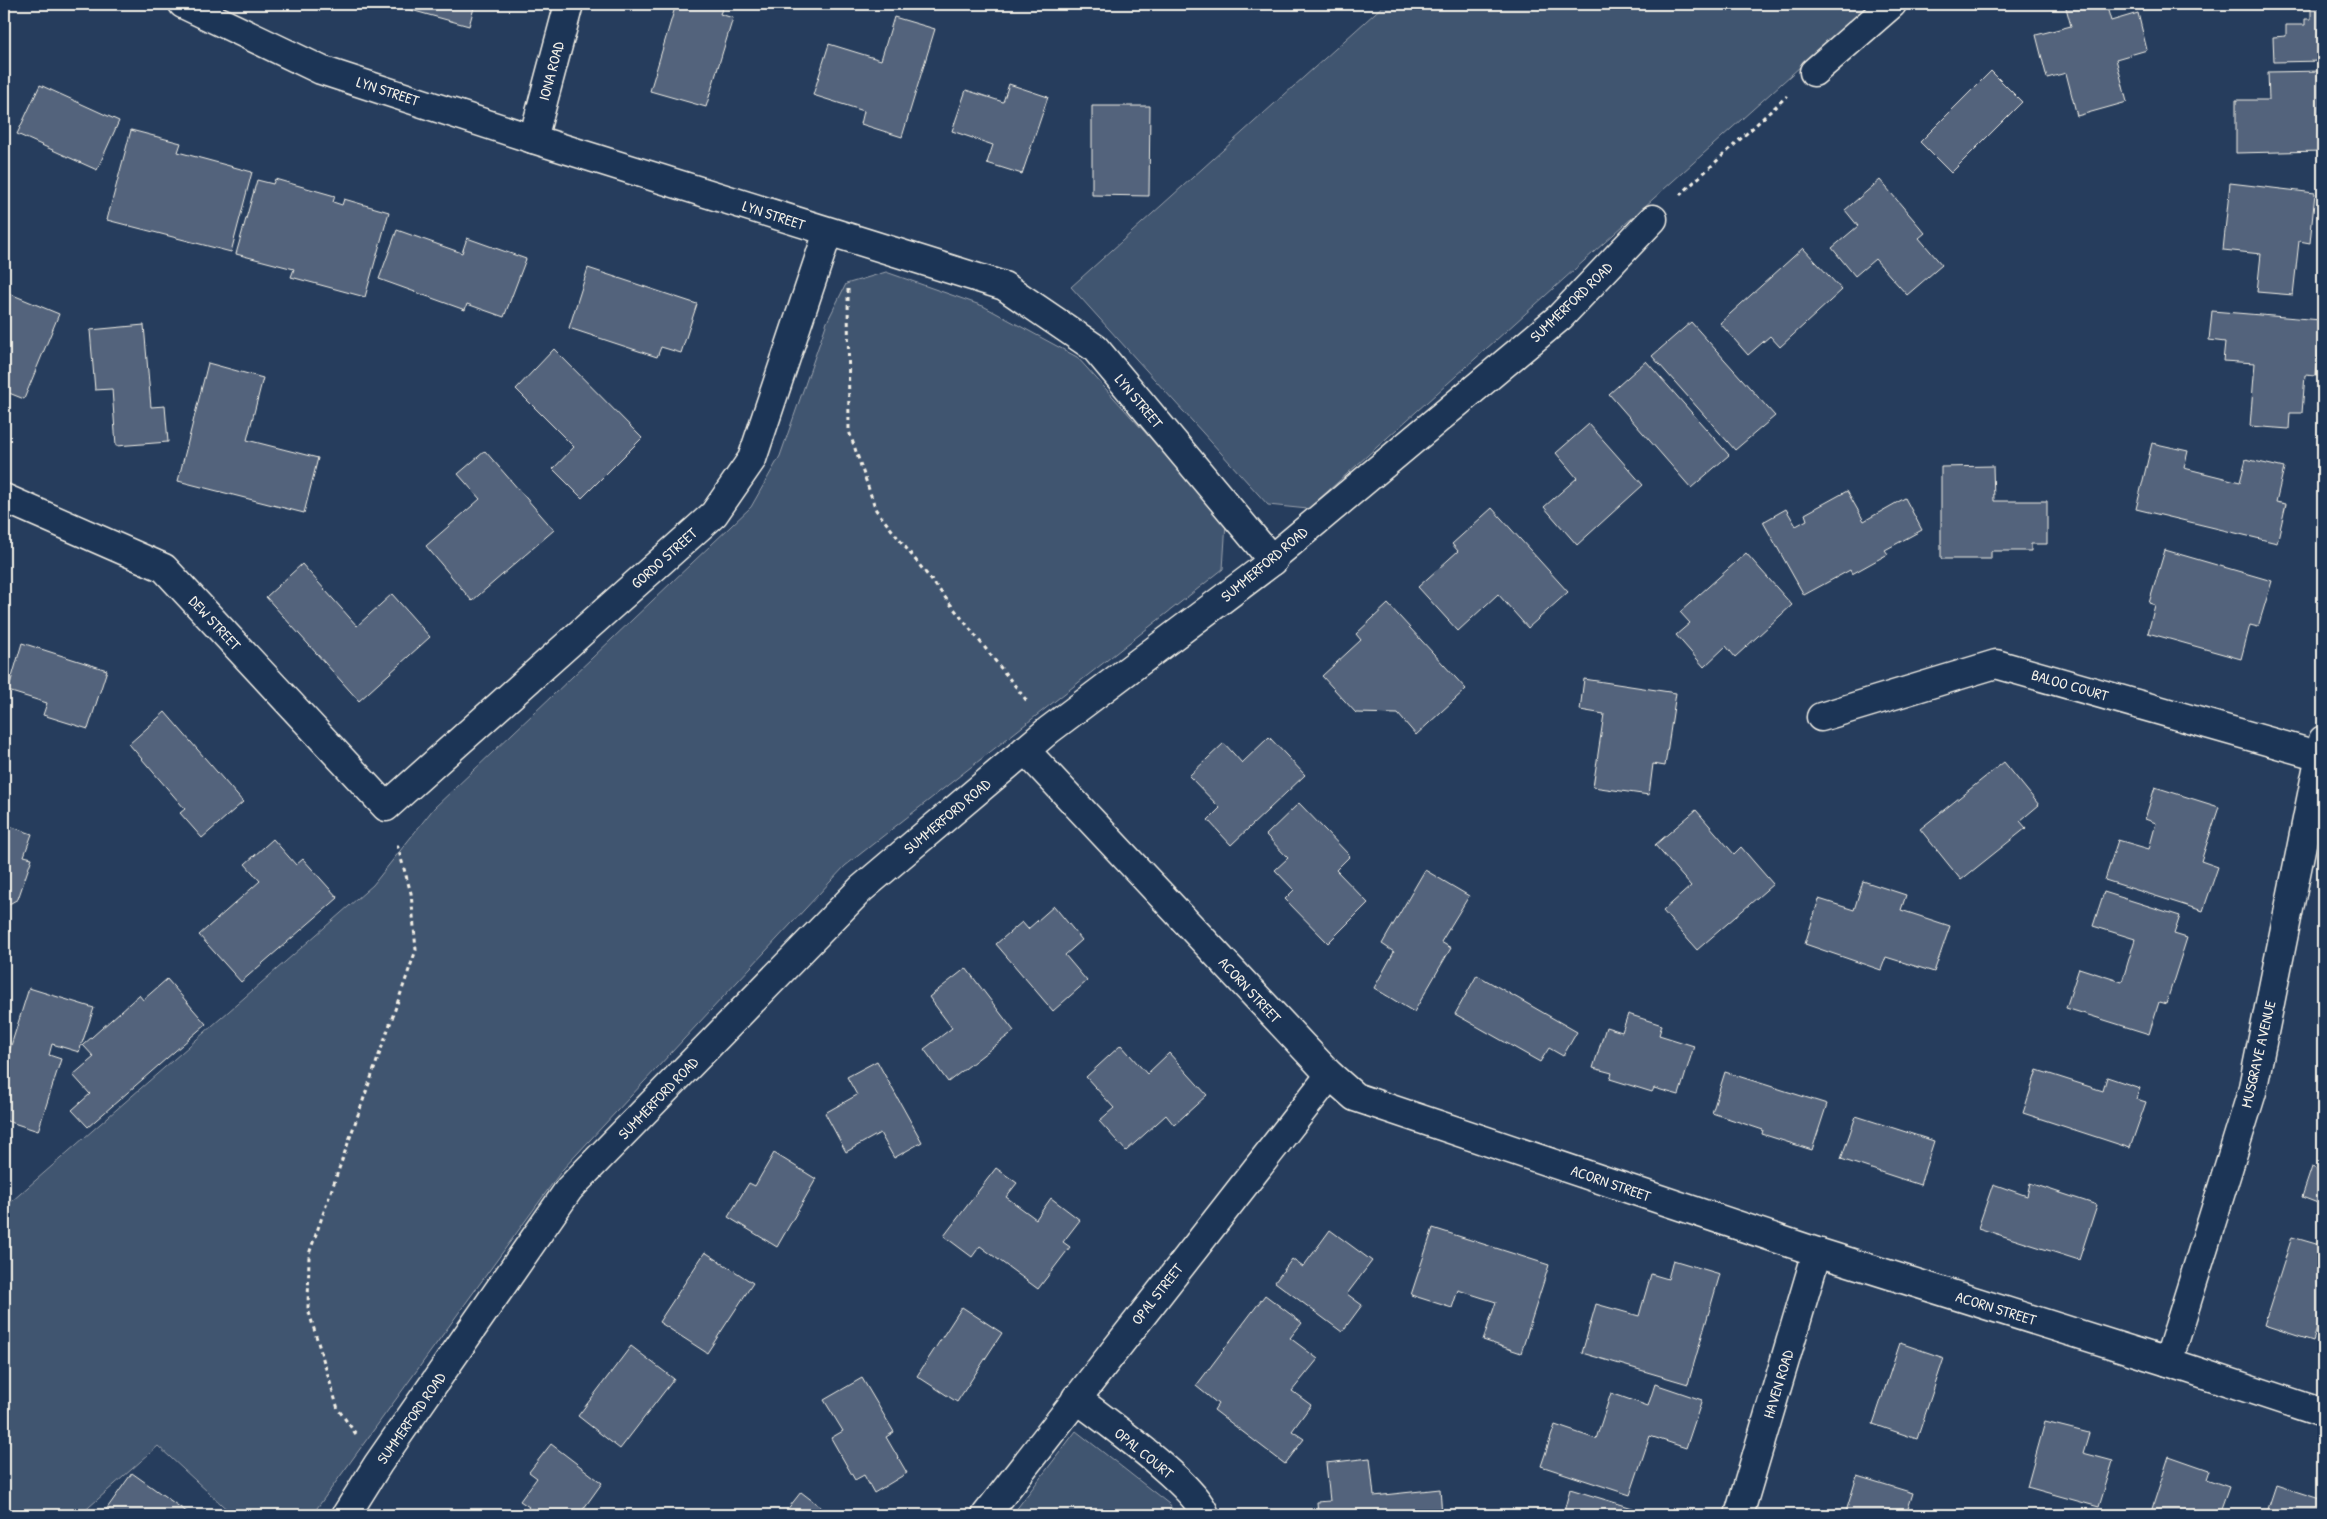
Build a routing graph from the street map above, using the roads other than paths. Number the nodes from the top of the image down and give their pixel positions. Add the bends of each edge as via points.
1 (183, 4) edge
2 (569, 4) edge
3 (1892, 4) edge
4 (1814, 72) road end
5 (533, 139) junction
6 (1653, 219) road end
7 (838, 235) junction
8 (4, 498) edge
9 (1274, 561) junction
10 (1821, 717) dead end
11 (2322, 748) edge
12 (1025, 750) junction
13 (386, 807) joint
14 (1330, 1075) junction
15 (1817, 1252) junction
16 (2168, 1362) junction
17 (1076, 1398) junction
18 (2323, 1413) edge
19 (346, 1515) edge
20 (986, 1515) edge
21 (1205, 1515) edge
22 (1739, 1515) edge

1 - 5 street, LYN STREET via 321,70
2 - 5 street, IONA ROAD
3 - 4 street
5 - 7 street, LYN STREET
6 - 9 street, SUMMERFORD ROAD via 1560,317 1276,555
7 - 9 street, LYN STREET via 1004,286 1095,348
7 - 13 street, GORDO STREET via 752,459 714,514
8 - 13 street, DEW STREET via 164,568
9 - 12 street, SUMMERFORD ROAD
10 - 11 street, BALOO COURT via 1996,664
11 - 16 street, MUSGRAVE AVENUE via 2252,1092
12 - 14 street, ACORN STREET
12 - 19 street, SUMMERFORD ROAD via 861,889 569,1189
14 - 15 street, ACORN STREET via 1355,1097
14 - 17 street, OPAL STREET
15 - 16 street, ACORN STREET
15 - 22 street, HAVEN ROAD
16 - 18 street, ACORN STREET
17 - 20 street, OPAL STREET
17 - 21 street, OPAL COURT via 1185,1485

